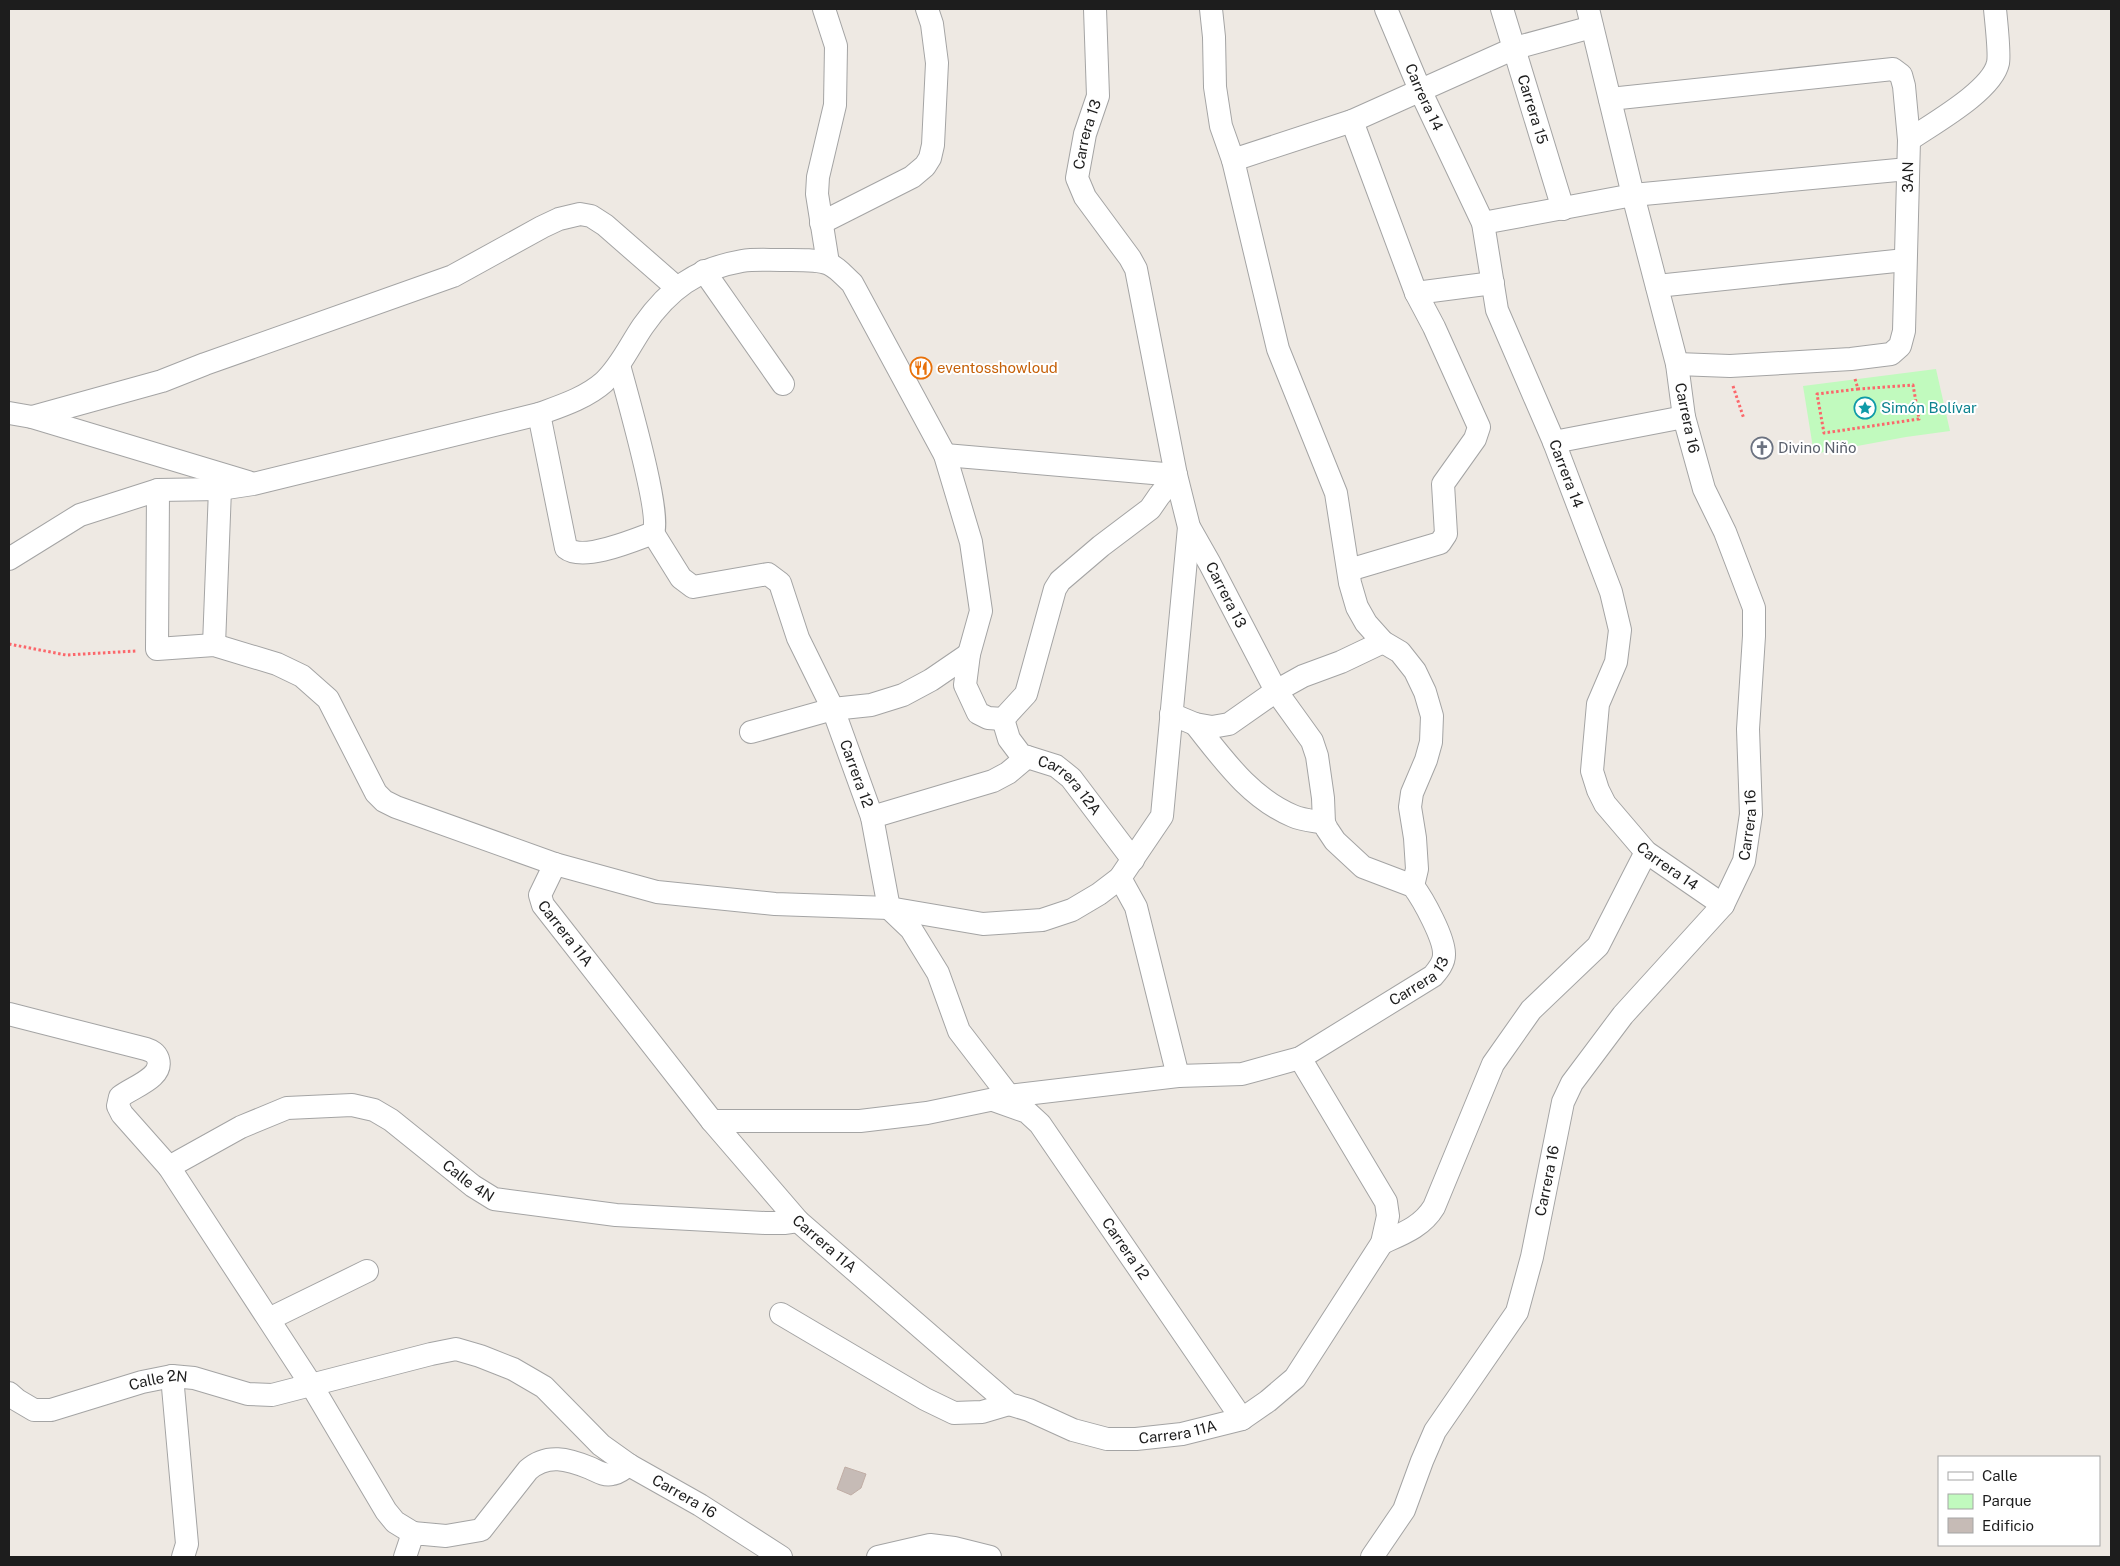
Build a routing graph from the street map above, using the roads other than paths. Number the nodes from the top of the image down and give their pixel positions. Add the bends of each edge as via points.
1 (824, 9) edge
2 (927, 9) edge
3 (1095, 9) edge
4 (1211, 9) edge
5 (1386, 9) edge
6 (1502, 9) edge
7 (1995, 9) edge
8 (1590, 18) edge
9 (1515, 48) junction
10 (1420, 90) junction
11 (1610, 99) junction
12 (1352, 122) junction
13 (1908, 140) junction
14 (1233, 160) junction
15 (1908, 169) junction
16 (1633, 195) junction
17 (1564, 209) junction
18 (821, 223) junction
19 (1483, 223) junction
20 (1905, 260) junction
21 (828, 263) junction
22 (704, 271) junction
23 (1493, 283) junction
24 (1657, 286) junction
25 (676, 287) junction
26 (1416, 293) junction
27 (1677, 364) junction
28 (619, 365) junction
29 (783, 384) dead end
30 (9, 413) edge
31 (539, 414) junction
32 (32, 417) junction
33 (1684, 417) junction
34 (1554, 442) junction
35 (945, 455) junction
36 (1176, 475) junction
37 (253, 484) junction
38 (220, 489) junction
39 (158, 490) junction
40 (1189, 528) junction
41 (653, 534) junction
42 (9, 559) edge
43 (1349, 570) junction
44 (1383, 642) junction
45 (214, 645) junction
46 (969, 654) junction
47 (1276, 691) junction
48 (833, 709) junction
49 (1171, 714) junction
50 (1003, 719) junction
51 (1195, 724) junction
52 (751, 732) dead end
53 (1028, 757) junction
54 (872, 816) junction
55 (1324, 823) junction
56 (1646, 852) junction
57 (1133, 860) junction
58 (556, 864) junction
59 (1120, 878) junction
60 (1413, 886) junction
61 (1723, 905) junction
62 (889, 908) junction
63 (9, 1014) edge
64 (1300, 1058) junction
65 (1178, 1076) junction
66 (1001, 1098) junction
67 (712, 1121) junction
68 (168, 1167) junction
69 (798, 1221) junction
70 (1382, 1243) junction
71 (367, 1271) dead end
72 (782, 1314) dead end
73 (269, 1319) junction
74 (172, 1376) junction
75 (312, 1386) junction
76 (9, 1393) edge
77 (1009, 1404) junction
78 (1242, 1419) junction
79 (589, 1435) joint
80 (629, 1465) junction
81 (413, 1532) junction
82 (183, 1557) edge
83 (405, 1557) edge
84 (781, 1557) edge
85 (878, 1557) edge
86 (990, 1557) edge
87 (1372, 1557) edge

1 - 18 street via 836,46 835,105 818,177
2 - 18 street via 937,62 930,158 912,177
3 - 36 street, Carrera 13 via 1098,96 1085,134 1078,178 1085,198 1136,269
4 - 14 street via 1215,88 1221,126
5 - 10 street, Carrera 14
6 - 9 street, Carrera 15
7 - 13 street via 1998,63 1988,81 1974,95
8 - 9 street
8 - 11 street, Carrera 16
9 - 10 street
9 - 17 street, Carrera 15
10 - 12 street
10 - 19 street, Carrera 14
11 - 13 street, 3AN via 1893,69 1901,75 1904,86
11 - 16 street, Carrera 16
12 - 14 street
12 - 26 street
13 - 15 street, 3AN
14 - 43 street via 1278,349 1336,493
15 - 16 street
15 - 20 street, 3AN
16 - 17 street
16 - 24 street, Carrera 16
17 - 19 street
18 - 21 street
19 - 23 street, Carrera 14
20 - 24 street
20 - 27 street, 3AN via 1904,331 1900,346 1891,354 1730,366
21 - 22 street via 742,261
21 - 35 street via 852,284
22 - 25 street
22 - 29 street
23 - 26 street
23 - 34 street, Carrera 14 via 1503,327
24 - 27 street, Carrera 16
25 - 28 street via 644,325
25 - 32 street via 605,224 592,216 580,214 542,227 454,276 162,382
26 - 43 street via 1468,399 1479,427 1478,433 1443,484 1446,534 1440,543
27 - 33 street, Carrera 16
28 - 31 street via 603,383
28 - 41 street via 652,496
30 - 32 street
31 - 37 street
31 - 41 street via 566,548 571,552 581,552 614,547
32 - 37 street
33 - 34 street
33 - 61 street, Carrera 16 via 1704,489 1725,532 1754,608 1748,729 1751,814 1744,861
34 - 56 street, Carrera 14 via 1611,592 1620,630 1616,662 1598,704 1592,771 1604,804
35 - 36 street
35 - 46 street via 971,542 980,596 981,611
36 - 40 street, Carrera 13
36 - 50 street via 1150,509 1060,581 1026,694
37 - 38 street
38 - 39 street
38 - 45 street
39 - 42 street via 80,515
39 - 45 street via 157,649
40 - 47 street, Carrera 13
40 - 49 street
41 - 48 street, Carrera 12 via 681,578 693,587 768,574 780,583 798,638
43 - 44 street via 1357,607
44 - 47 street
44 - 60 street via 1400,652 1415,672 1426,692 1432,716 1431,742 1410,807 1417,868
45 - 58 street via 277,664 302,676 328,699 376,793 384,801
46 - 48 street via 903,695 871,705
46 - 50 street via 965,684 970,699 978,713 988,718
47 - 51 street via 1229,724
47 - 55 street, Carrera 13 via 1315,748
48 - 52 street
48 - 54 street, Carrera 12
49 - 51 street
49 - 57 street via 1162,816
50 - 53 street, Carrera 12A via 1009,739 1021,755
51 - 55 street via 1242,782 1269,803 1294,817
53 - 54 street via 993,781
53 - 57 street, Carrera 12A via 1056,766 1071,778
54 - 62 street, Carrera 12
55 - 60 street via 1335,841 1363,867
56 - 61 street, Carrera 14
56 - 70 street via 1598,946 1531,1010 1493,1064 1427,1220
57 - 59 street
58 - 62 street via 657,892 776,904
58 - 67 street, Carrera 11A via 540,895 543,905
59 - 62 street via 1072,910 1042,920 982,924
59 - 65 street via 1136,907
60 - 64 street, Carrera 13 via 1440,938 1444,955 1440,967 1433,976
61 - 87 street, Carrera 16 via 1623,1015 1572,1083 1564,1102 1532,1257 1517,1312 1435,1431 1404,1510
62 - 66 street via 911,929 938,973 959,1032
63 - 68 street via 152,1051 157,1056 159,1069 120,1097 118,1106
64 - 65 street, Carrera 13 via 1242,1074
64 - 70 street via 1386,1202 1388,1216
65 - 66 street, Carrera 13
66 - 67 street, Carrera 13 via 860,1121
66 - 78 street, Carrera 12 via 1027,1112 1040,1124
67 - 69 street, Carrera 11A
68 - 69 street, Calle 4N via 241,1127 287,1108 352,1105 374,1110 391,1120 478,1190 494,1199 616,1215 765,1223
68 - 73 street
69 - 77 street, Carrera 11A
70 - 78 street via 1295,1378
71 - 73 street
72 - 77 street via 954,1413 982,1412
73 - 75 street
74 - 75 street, Calle 2N via 194,1378 248,1394 272,1395
74 - 76 street, Calle 2N via 51,1410 34,1410
74 - 82 street via 187,1544
75 - 79 street, Calle 2N via 456,1350 513,1369 544,1387
75 - 81 street via 386,1510 395,1522
77 - 78 street, Carrera 11A via 1073,1430 1106,1439 1182,1434
79 - 80 street, Carrera 16
80 - 81 street via 615,1474 606,1475 575,1462 549,1458 528,1470 481,1530 446,1536
80 - 84 street, Carrera 16
81 - 83 street
85 - 86 street via 930,1546

